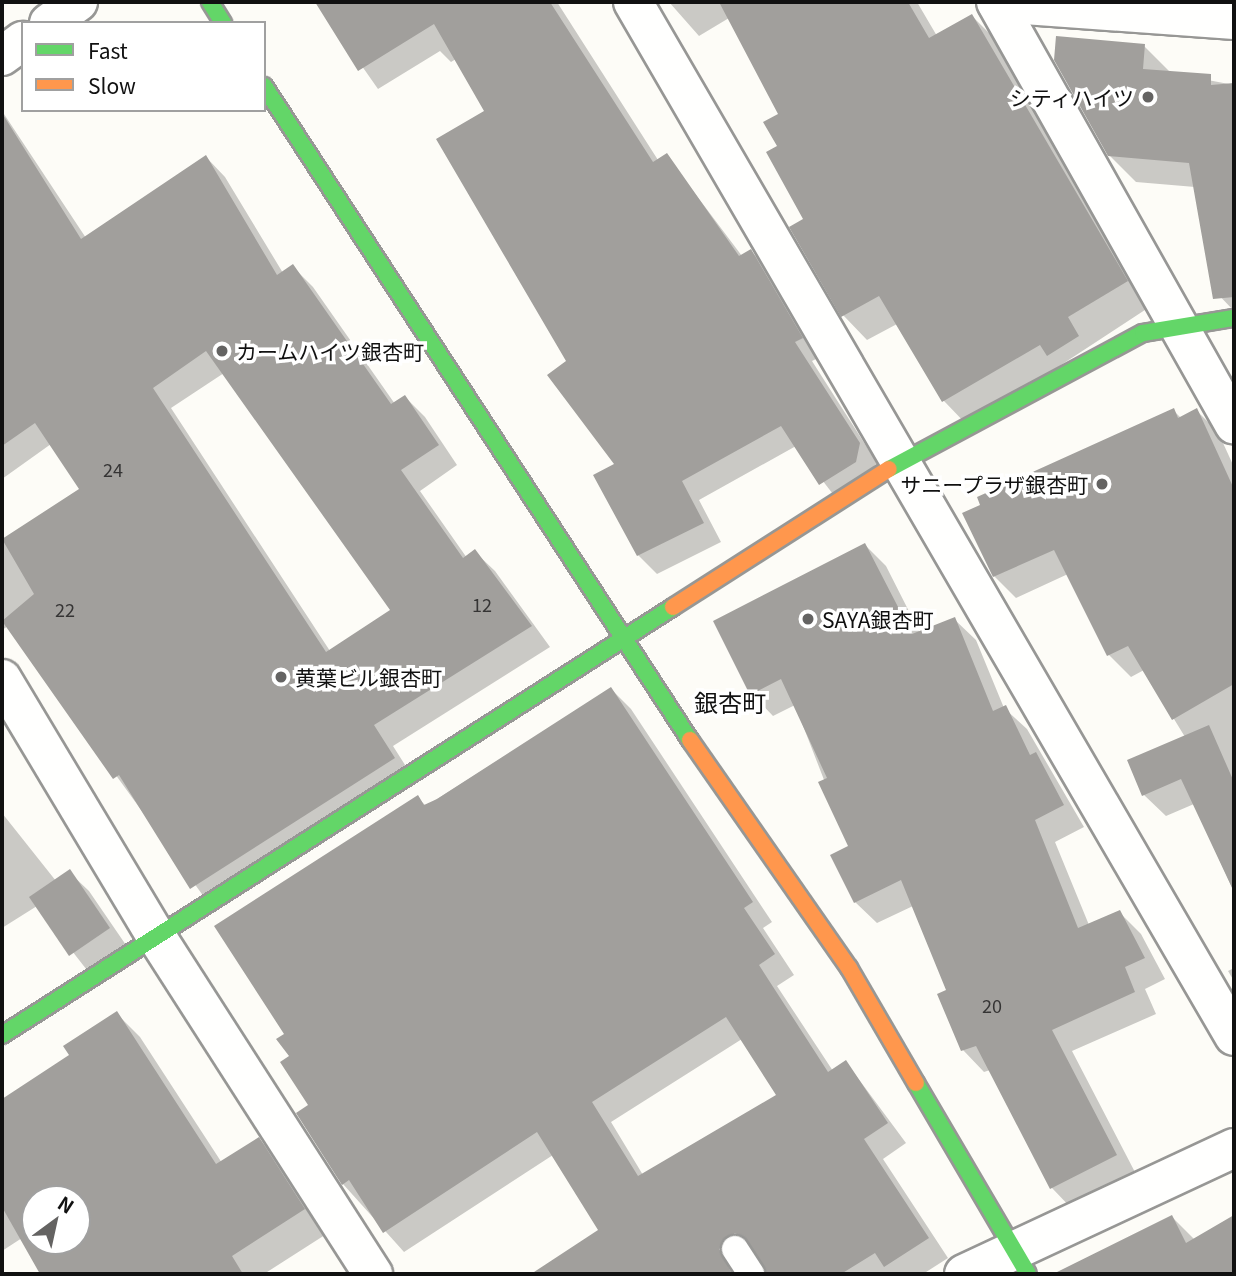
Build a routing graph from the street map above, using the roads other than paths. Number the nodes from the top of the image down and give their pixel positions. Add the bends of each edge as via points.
1 (78, 2) edge
2 (210, 2) edge
3 (633, 2) edge
4 (996, 2) edge
5 (1234, 20) edge
6 (52, 21) edge
7 (222, 21) edge
8 (21, 42) edge
9 (2, 56) edge
10 (266, 89) edge
11 (1234, 318) edge
12 (1175, 326) junction
13 (1234, 425) edge
14 (897, 464) junction
15 (618, 637) junction
16 (2, 679) edge
17 (156, 936) junction
18 (2, 1035) edge
19 (1234, 1037) edge
20 (1234, 1148) edge
21 (735, 1249) dead end
22 (1021, 1260) edge
23 (373, 1274) edge
24 (751, 1274) edge
25 (964, 1274) edge

1 - 6 street
2 - 7 street
3 - 14 street
4 - 5 street
4 - 12 street
8 - 9 street
10 - 15 street
11 - 12 street
12 - 13 street
12 - 14 street via 1143,333
14 - 15 street
14 - 19 street
15 - 17 street via 421,771
15 - 22 street via 849,968
16 - 17 street
17 - 18 street
17 - 23 street
20 - 22 street
21 - 24 lane
22 - 25 street

